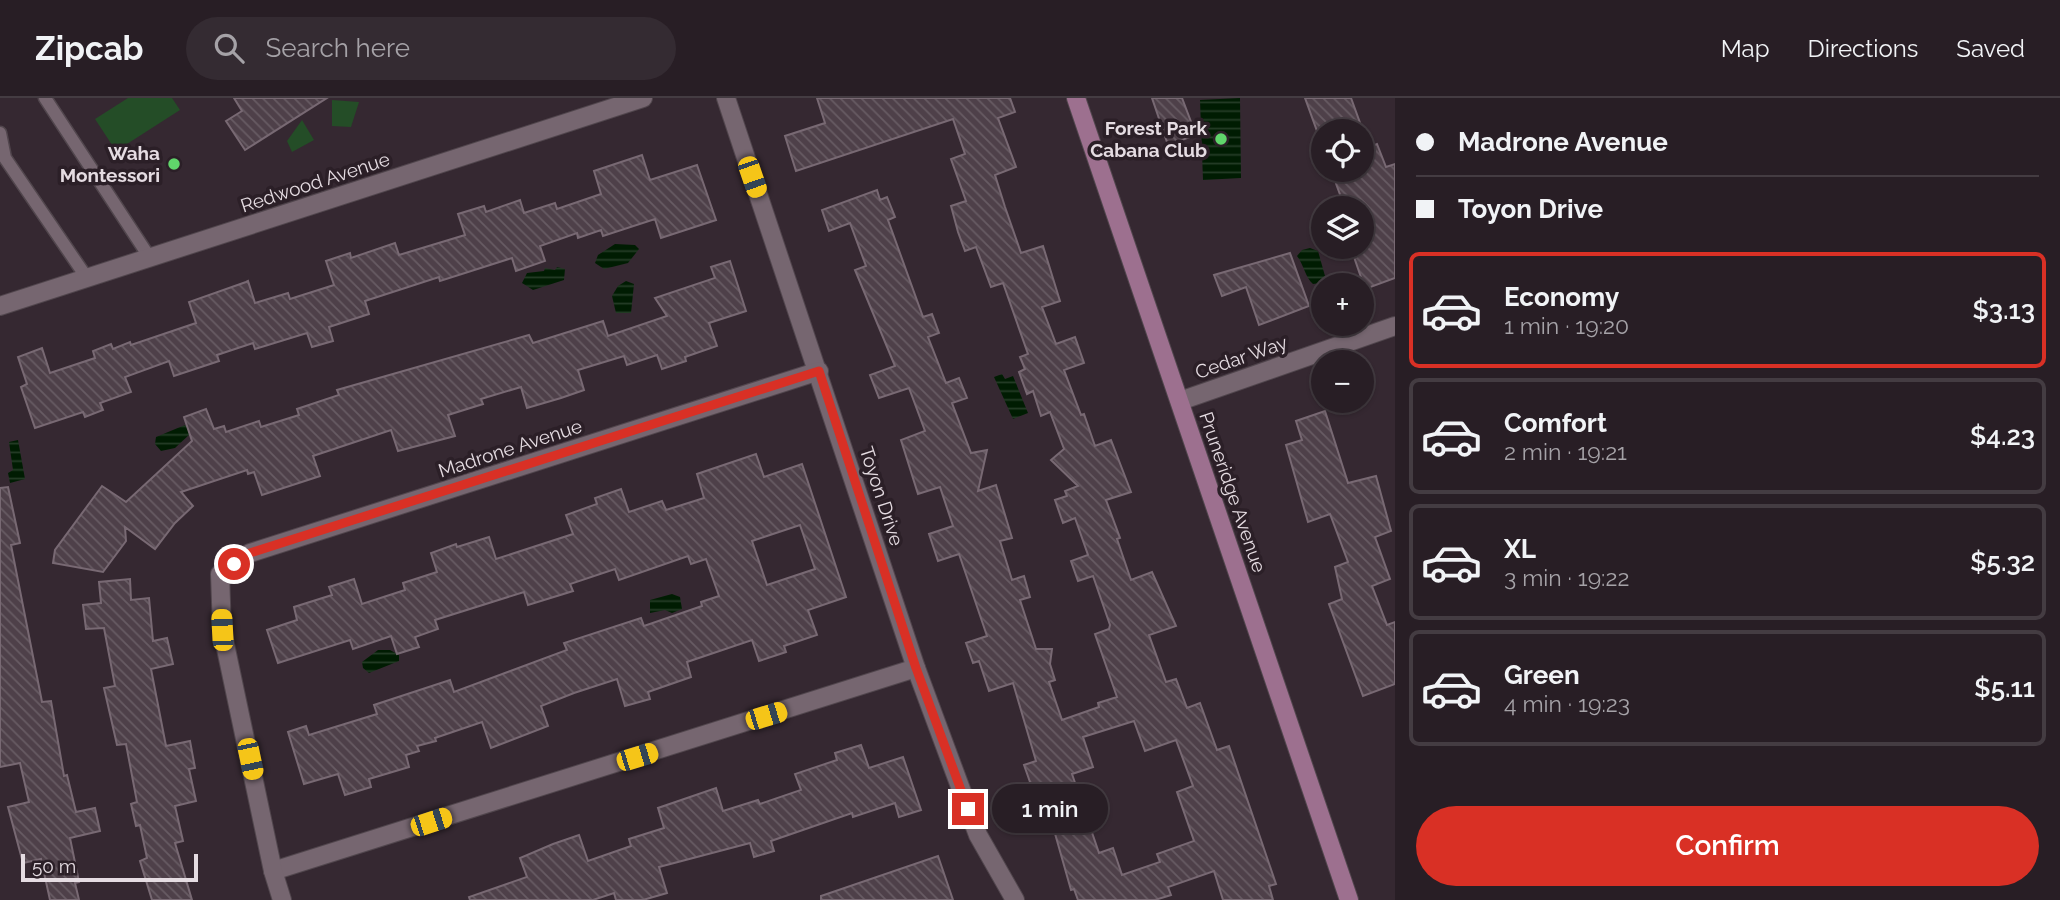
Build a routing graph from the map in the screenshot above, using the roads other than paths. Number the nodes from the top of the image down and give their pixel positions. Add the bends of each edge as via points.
1 (46, 98) edge
2 (643, 98) edge
3 (726, 98) edge
4 (1076, 98) edge
5 (0, 133) edge
6 (150, 258) junction
7 (87, 278) junction
8 (0, 306) edge
9 (1395, 326) edge
10 (819, 371) junction
11 (1180, 401) junction
12 (916, 668) junction
13 (274, 871) junction
14 (282, 900) edge
15 (1015, 900) edge
16 (1349, 900) edge

1 - 6 lane
2 - 6 street, Redwood Avenue
3 - 10 street, Toyon Drive
4 - 11 main road, Pruneridge Avenue
5 - 7 lane via 5,158
6 - 7 street, Redwood Avenue
7 - 8 street, Redwood Avenue
9 - 11 street, Cedar Way
10 - 12 street, Toyon Drive
10 - 13 street, Madrone Avenue via 250,553 220,574 222,630
11 - 16 main road, Pruneridge Avenue
12 - 13 street
12 - 15 street, Toyon Drive via 978,835
13 - 14 street

